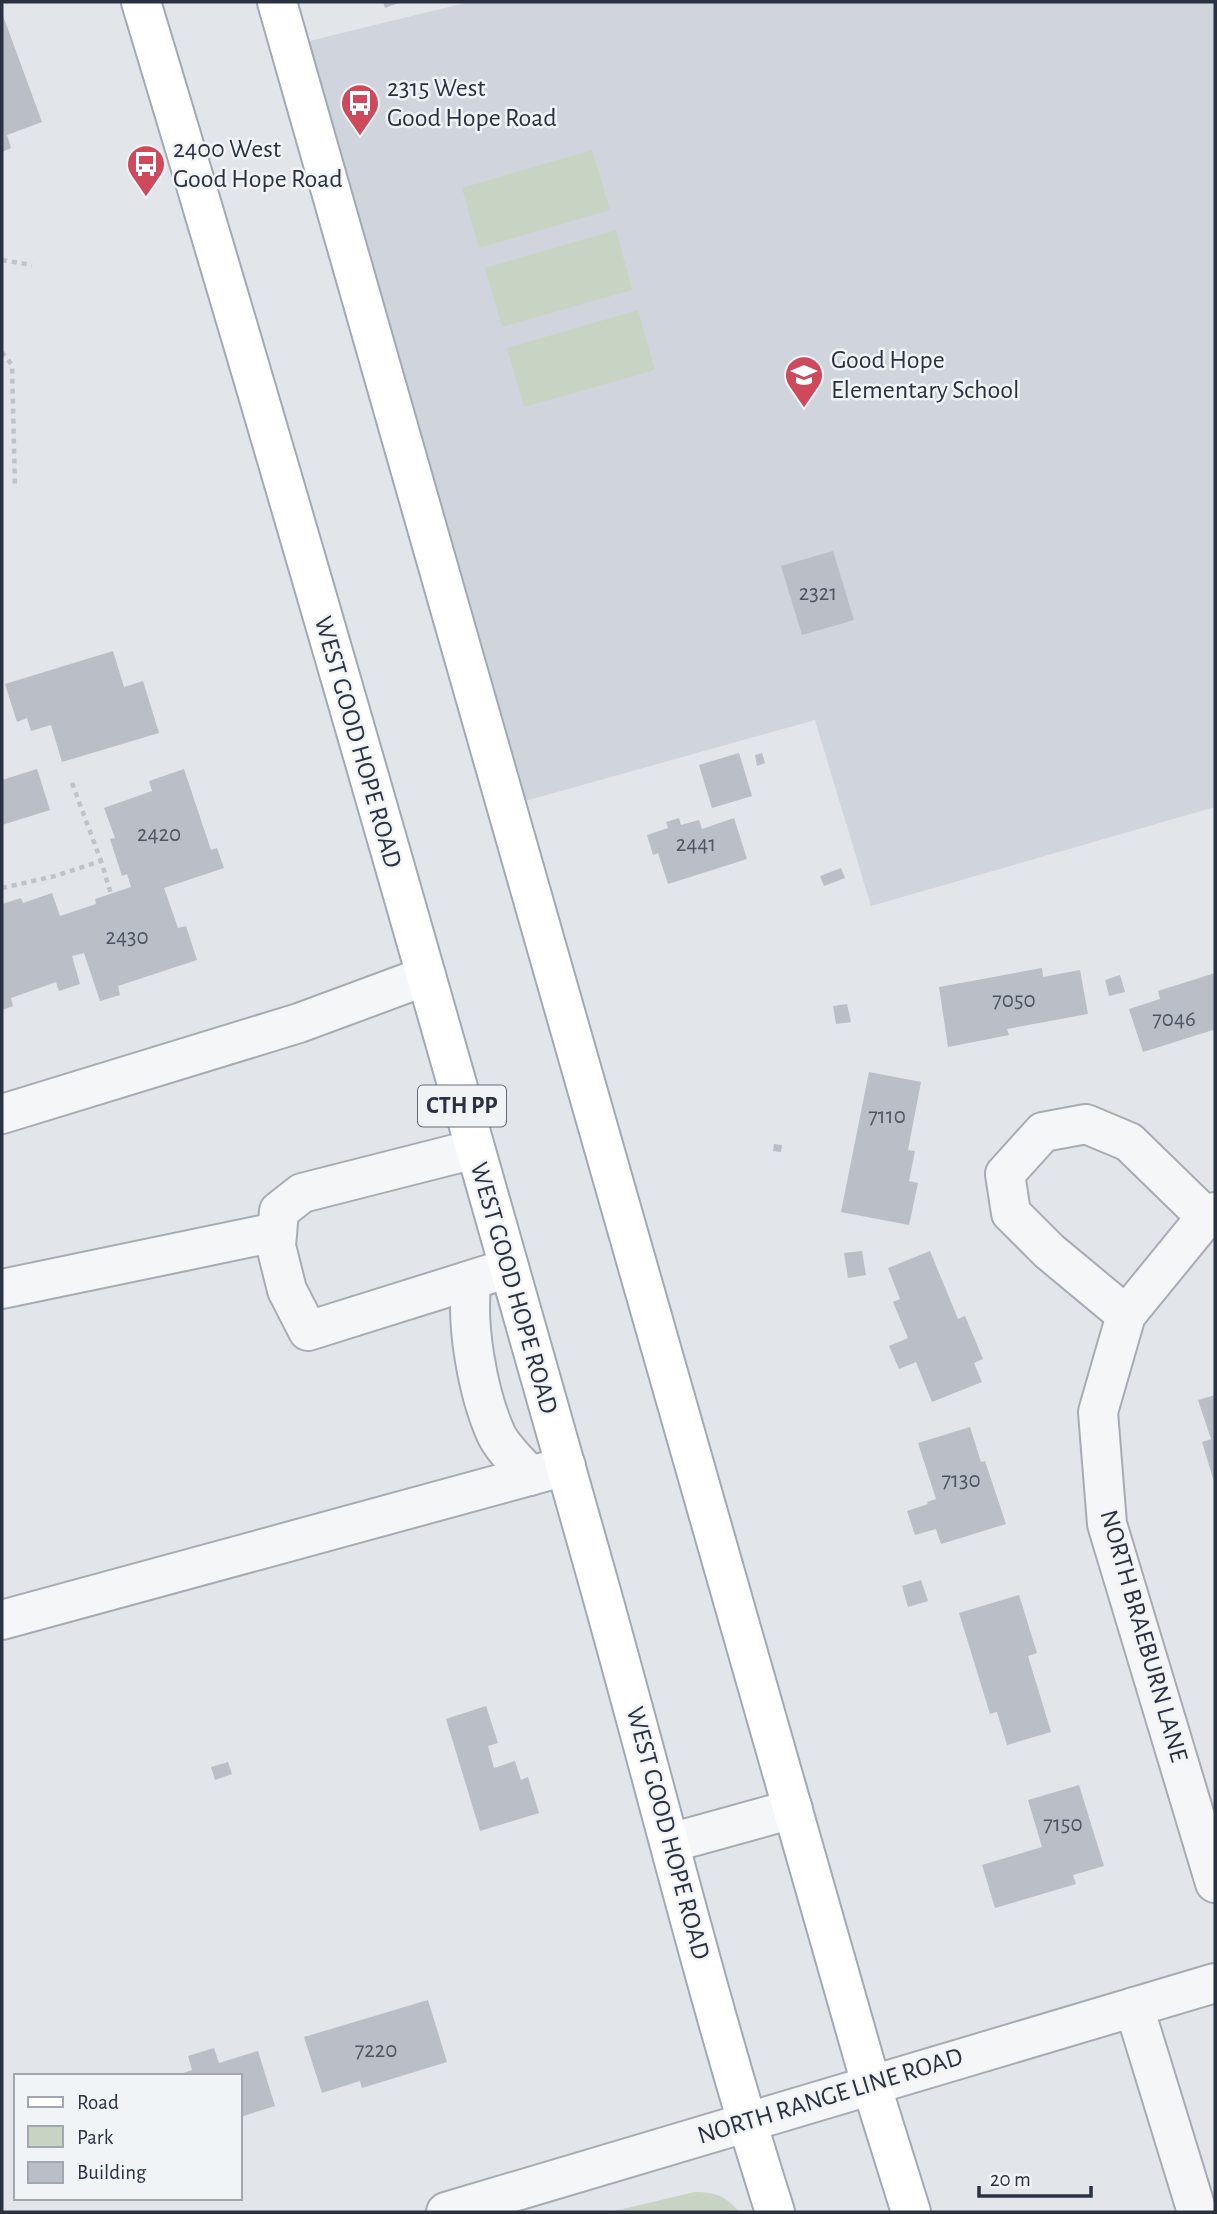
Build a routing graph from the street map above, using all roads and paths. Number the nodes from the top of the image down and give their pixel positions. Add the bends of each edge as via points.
1 (141, 2) edge
2 (277, 2) edge
3 (2, 260) edge
4 (32, 265) dead end
5 (2, 352) edge
6 (15, 488) dead end
7 (72, 783) dead end
8 (100, 861) junction
9 (2, 888) edge
10 (111, 894) dead end
11 (426, 976) junction
12 (2, 1114) edge
13 (474, 1149) junction
14 (1211, 1215) edge
15 (276, 1232) junction
16 (509, 1268) junction
17 (472, 1280) junction
18 (2, 1289) edge
19 (1126, 1315) junction
20 (548, 1471) junction
21 (2, 1620) edge
22 (793, 1809) junction
23 (670, 1843) junction
24 (1215, 1883) edge
25 (1215, 1983) edge
26 (1134, 2007) junction
27 (871, 2084) junction
28 (746, 2121) junction
29 (446, 2212) edge
30 (775, 2212) edge
31 (911, 2212) edge
32 (1197, 2212) edge

1 - 11 main road, WEST GOOD HOPE ROAD / CTH PP
2 - 22 main road
3 - 4 path
5 - 6 path via 12,365
7 - 8 path
8 - 9 path
8 - 10 path
11 - 12 street via 299,1023
11 - 13 main road, WEST GOOD HOPE ROAD / CTH PP
13 - 15 street via 302,1193 279,1211
13 - 16 main road, WEST GOOD HOPE ROAD / CTH PP
14 - 19 street, NORTH BRAEBURN LANE
14 - 19 street via 1129,1142 1086,1124 1043,1132 1005,1174 1011,1213
15 - 17 street via 286,1290 308,1331
15 - 18 street
16 - 17 street
16 - 20 main road, WEST GOOD HOPE ROAD / CTH PP
17 - 20 street via 469,1299 477,1373 496,1435
19 - 24 street, NORTH BRAEBURN LANE via 1098,1412 1107,1524
20 - 21 street
20 - 23 main road, WEST GOOD HOPE ROAD / CTH PP
22 - 23 street
22 - 27 main road
23 - 28 main road, WEST GOOD HOPE ROAD / CTH PP
25 - 26 street, NORTH RANGE LINE ROAD
26 - 27 street, NORTH RANGE LINE ROAD
26 - 32 street
27 - 28 street, NORTH RANGE LINE ROAD
27 - 31 main road
28 - 29 street, NORTH RANGE LINE ROAD
28 - 30 main road, WEST GOOD HOPE ROAD / CTH PP

